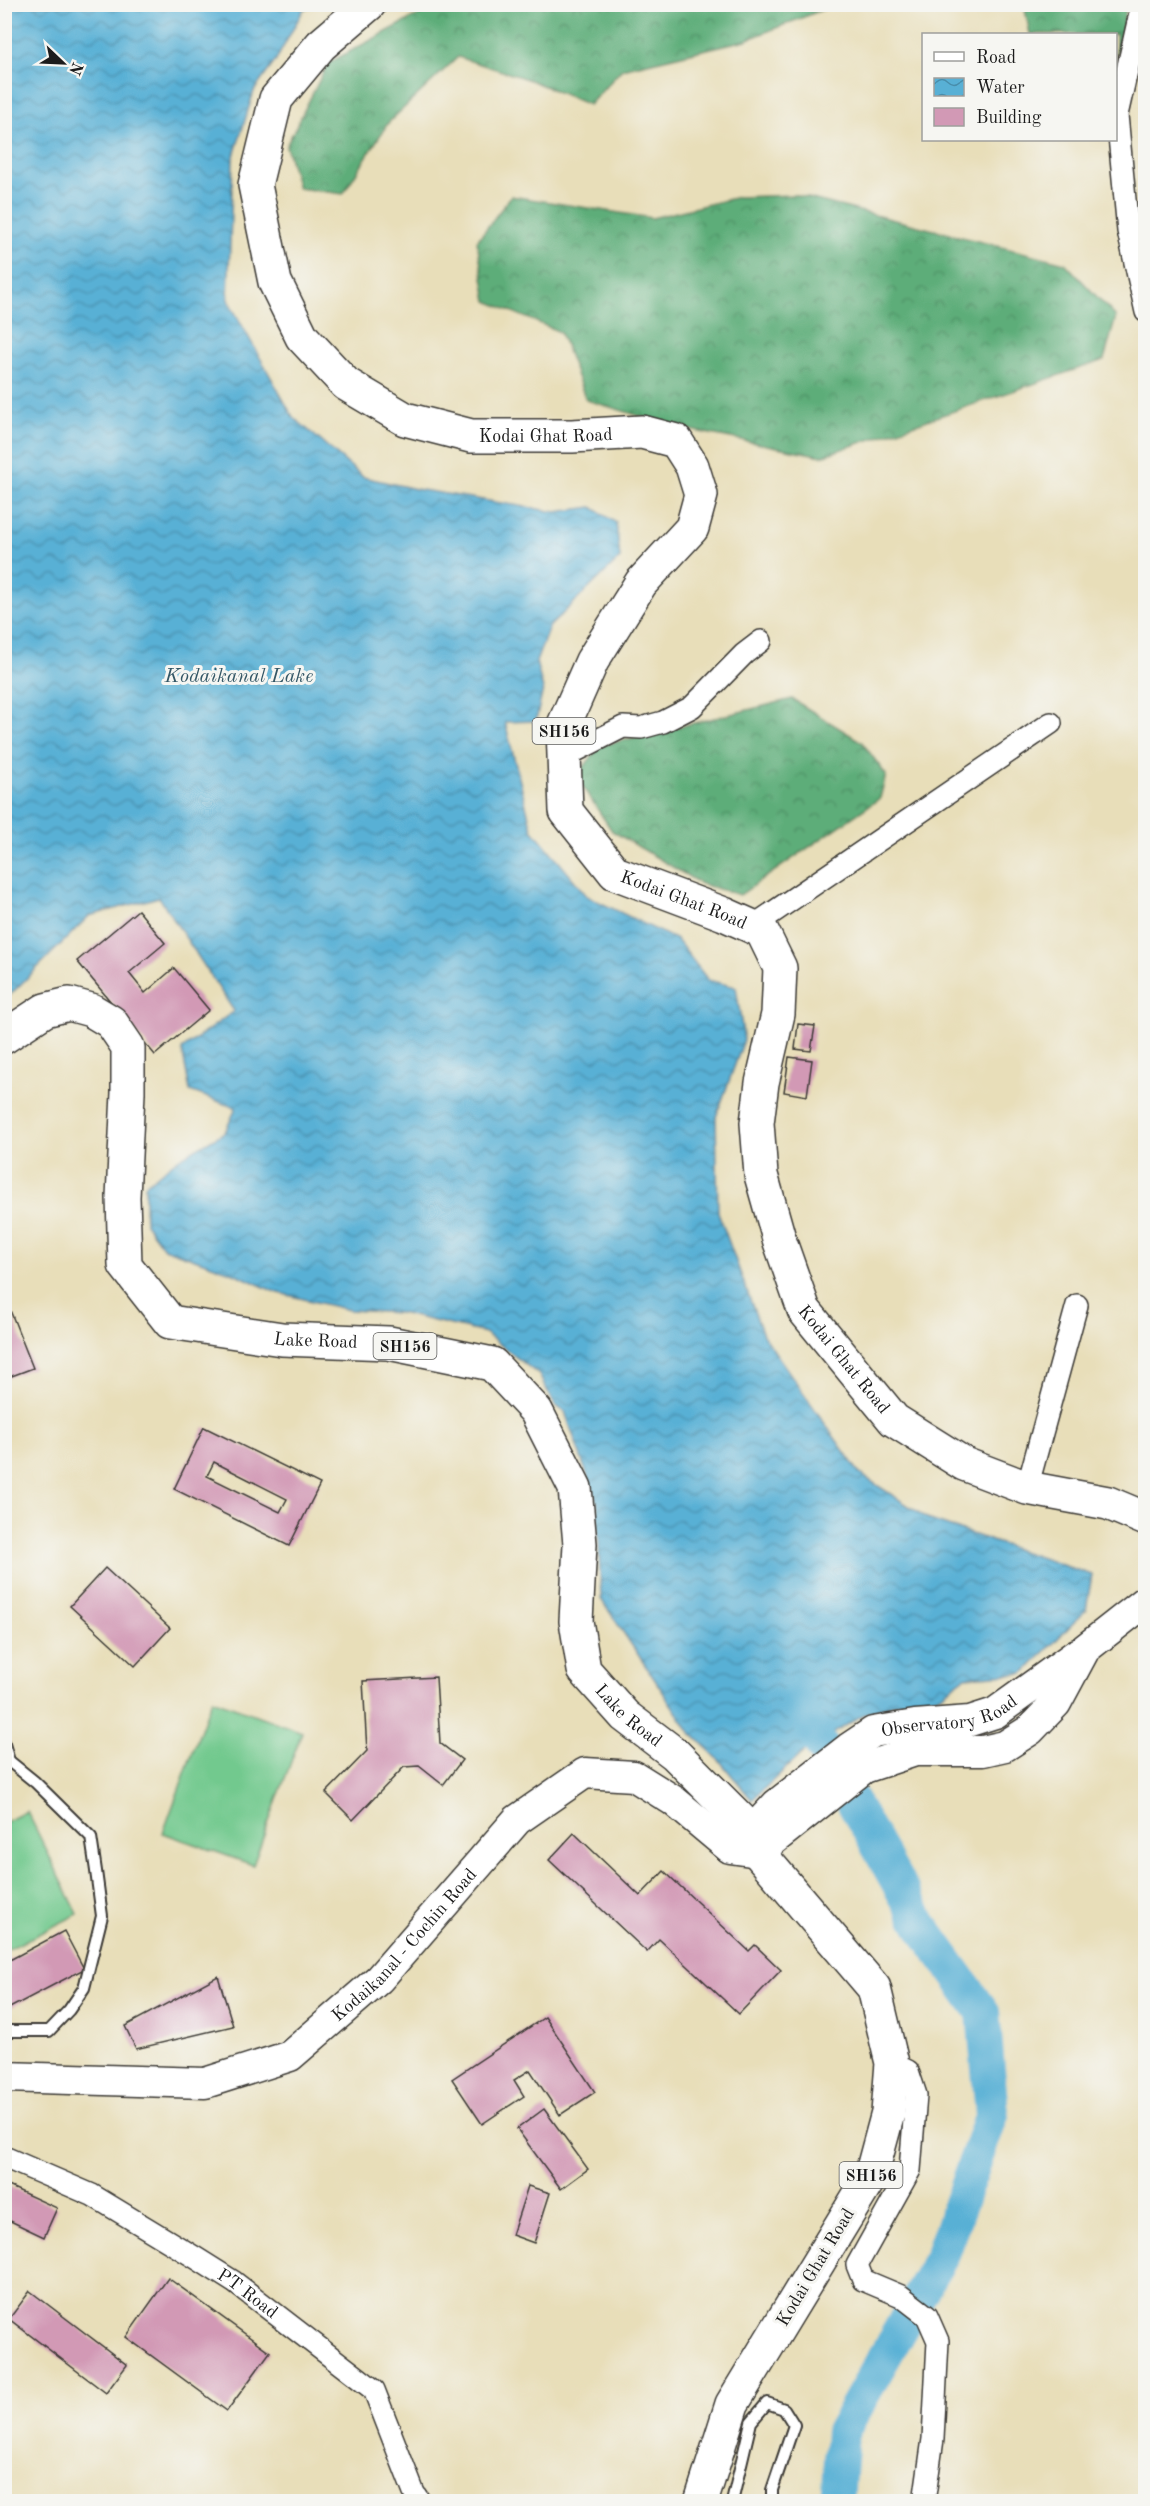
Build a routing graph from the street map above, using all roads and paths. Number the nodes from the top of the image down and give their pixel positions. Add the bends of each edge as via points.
1 (369, 4) edge
2 (1142, 4) edge
3 (1146, 312) edge
4 (761, 641) dead end
5 (1051, 723) dead end
6 (564, 757) junction
7 (753, 927) junction
8 (4, 1037) edge
9 (1077, 1305) dead end
10 (1028, 1488) junction
11 (1146, 1519) edge
12 (1146, 1601) edge
13 (4, 1744) edge
14 (7, 1760) edge
15 (747, 1844) junction
16 (4, 2031) edge
17 (892, 2063) junction
18 (4, 2077) edge
19 (4, 2157) edge
20 (420, 2502) edge
21 (701, 2502) edge
22 (732, 2502) edge
23 (772, 2502) edge
24 (924, 2502) edge

1 - 6 main road, Kodai Ghat Road / SH156 via 321,45 276,99 255,185 275,282 302,337 346,384 405,419 471,436 642,432 676,441 692,466 701,495 692,528 641,583 592,661 563,727
2 - 3 street via 1117,115 1128,231
4 - 6 street via 692,707 663,722 641,728 623,727
5 - 7 street
6 - 7 main road, Kodai Ghat Road / SH156 via 566,811 615,873
7 - 10 main road, Kodai Ghat Road / SH156 via 762,931 780,968 778,1014 757,1123 761,1174 804,1310 894,1420 964,1464
8 - 15 main road, Lake Road / SH156 via 45,1010 69,1004 91,1010 111,1022 128,1047 124,1265 170,1322 282,1339 389,1343 492,1364 536,1411 575,1488 580,1544 576,1621 584,1670 625,1716 675,1754
9 - 10 street
10 - 11 main road, Kodai Ghat Road / SH156 via 1108,1503
12 - 15 main road, Observatory Road via 1084,1649 1056,1703 1030,1730 1005,1746 983,1751 915,1751 856,1758
13 - 14 lane
14 - 16 lane via 91,1837 102,1916 84,1988 69,2010 49,2031
15 - 17 main road, Kodai Ghat Road / SH156 via 874,1988
15 - 18 main road, Kodaikanal - Cochin Road via 634,1776 585,1773 518,1820 379,1979 290,2056 205,2084
17 - 21 main road, Kodai Ghat Road / SH156 via 888,2113 871,2176 732,2404
17 - 24 street via 908,2071 916,2095 910,2170 856,2265 863,2280 901,2296 927,2316 938,2341 933,2439
19 - 20 street, PT Road via 92,2195 196,2258 234,2282 374,2390
22 - 23 lane via 751,2422 767,2403 784,2409 794,2425 772,2490

